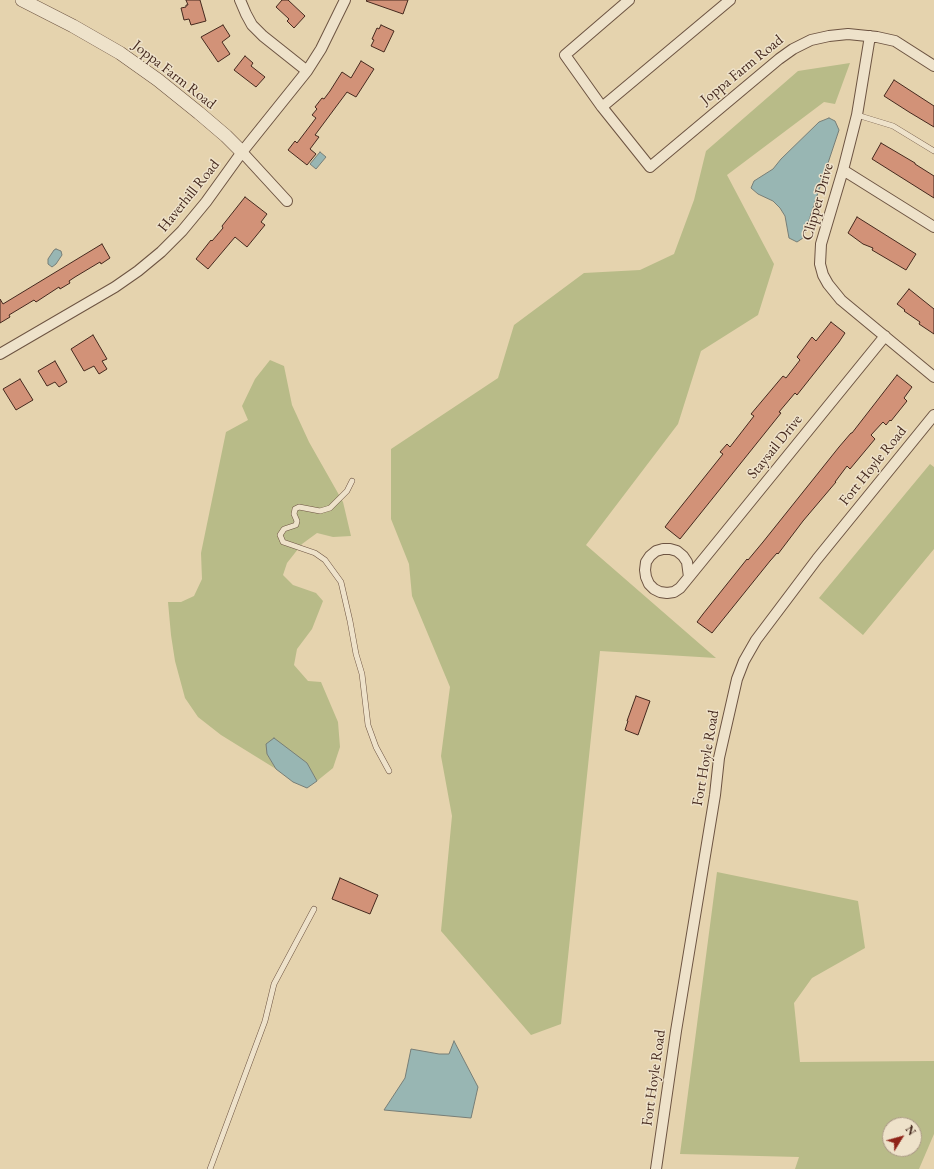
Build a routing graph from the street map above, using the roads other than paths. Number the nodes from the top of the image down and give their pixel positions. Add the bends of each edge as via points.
1 (22, 0) edge
2 (240, 0) edge
3 (345, 0) edge
4 (629, 0) edge
5 (730, 0) edge
6 (870, 36) junction
7 (934, 66) edge
8 (307, 71) junction
9 (602, 107) junction
10 (857, 115) junction
11 (934, 151) edge
12 (242, 152) junction
13 (843, 170) junction
14 (287, 201) dead end
15 (934, 227) edge
16 (885, 336) junction
17 (0, 354) edge
18 (934, 377) edge
19 (934, 415) edge
20 (352, 481) dead end
21 (689, 577) junction
22 (389, 771) dead end
23 (314, 909) dead end
24 (210, 1169) edge
25 (656, 1169) edge

1 - 12 street, Joppa Farm Road via 120,53 158,80
2 - 8 street via 252,24 263,36
3 - 8 street, Haverhill Road
4 - 9 street via 565,55
5 - 9 street
6 - 7 street, Joppa Farm Road via 894,41
6 - 9 street, Joppa Farm Road via 829,36 811,40 793,49 650,167
6 - 10 street, Clipper Drive
8 - 12 street, Haverhill Road
10 - 11 lane via 893,126
10 - 13 street, Clipper Drive
12 - 14 street, Joppa Farm Road
12 - 17 street, Haverhill Road via 206,202 161,252 115,287
13 - 15 street
13 - 16 street, Clipper Drive via 821,244 820,264 823,275 835,293
16 - 18 street, Clipper Drive
16 - 21 street, Staysail Drive
19 - 25 street, Fort Hoyle Road via 817,559 756,640 744,661 719,758
20 - 22 lane via 330,508 320,511 299,506 295,508 296,525 284,529 280,535 283,542 315,553 325,560 341,582 362,674 368,725
21 - 21 street, Staysail Drive via 674,592 660,592 649,584 645,570 646,562 656,551 678,551 687,562
23 - 24 lane via 274,984 265,1021

